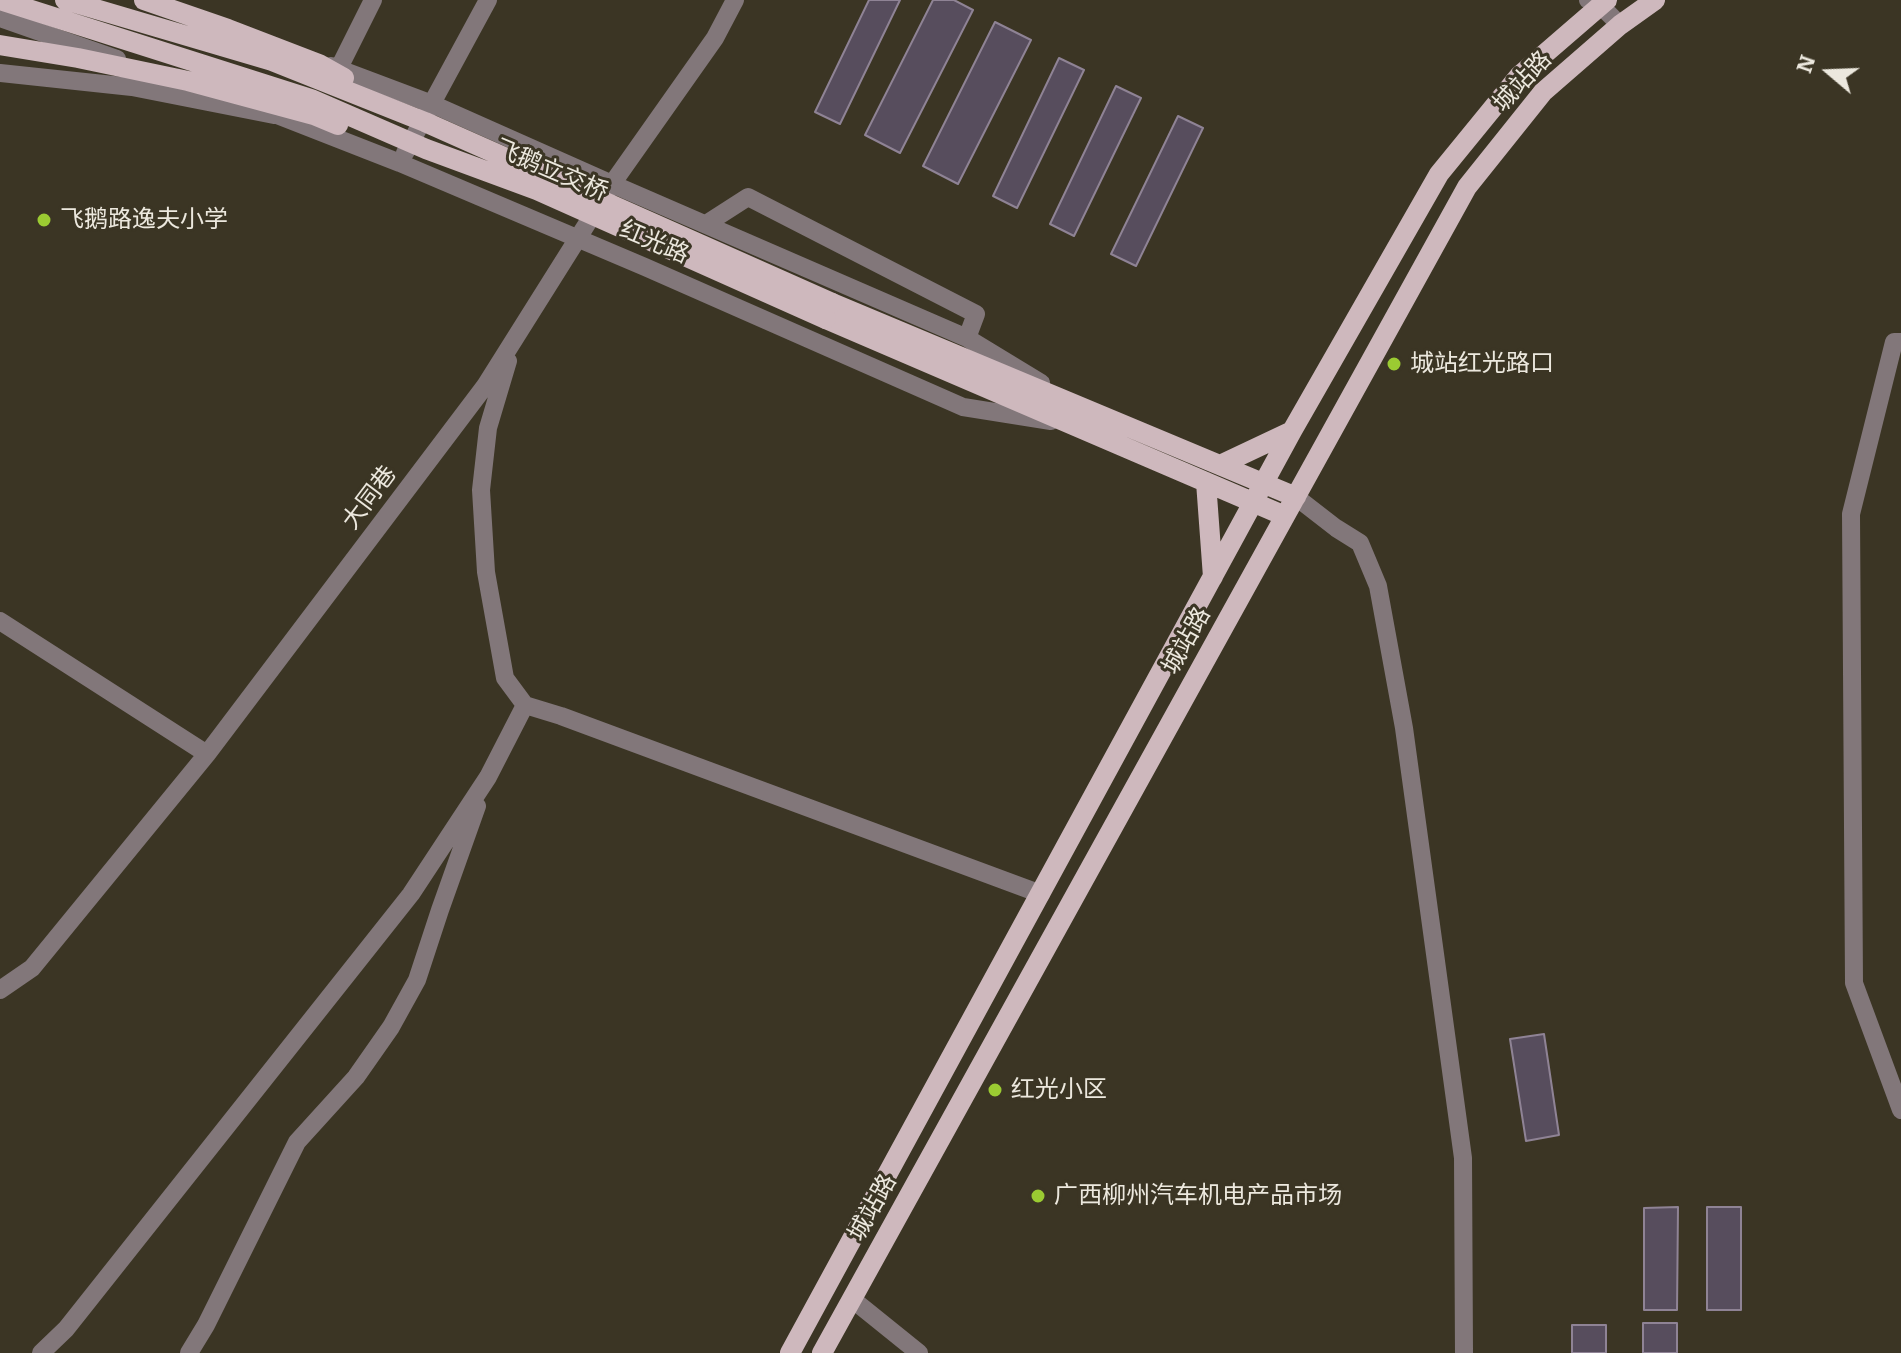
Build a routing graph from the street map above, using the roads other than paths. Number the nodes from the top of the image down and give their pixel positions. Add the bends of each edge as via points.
1 (0, 0) edge
2 (65, 0) edge
3 (147, 0) edge
4 (159, 0) edge
5 (373, 0) edge
6 (488, 0) edge
7 (735, 0) edge
8 (1655, 0) edge
9 (1598, 2) edge
10 (0, 18) edge
11 (1620, 25) junction
12 (0, 45) edge
13 (125, 62) junction
14 (338, 69) junction
15 (0, 73) edge
16 (428, 113) junction
17 (283, 117) junction
18 (309, 127) junction
19 (426, 149) junction
20 (400, 163) junction
21 (612, 184) junction
22 (706, 224) junction
23 (576, 238) junction
24 (829, 311) junction
25 (516, 335) junction
26 (967, 338) junction
27 (1901, 342) edge
28 (1073, 414) junction
29 (1292, 431) junction
30 (1220, 465) junction
31 (1206, 482) junction
32 (1264, 483) junction
33 (1296, 497) junction
34 (1254, 503) junction
35 (1285, 516) junction
36 (1213, 577) junction
37 (0, 621) edge
38 (525, 705) junction
39 (207, 754) junction
40 (488, 777) junction
41 (1041, 894) junction
42 (0, 990) edge
43 (1901, 1110) edge
44 (852, 1299) junction
45 (41, 1353) edge
46 (189, 1353) edge
47 (790, 1353) edge
48 (822, 1353) edge
49 (919, 1353) edge
50 (1464, 1353) edge

1 - 19 main road, 飞鹅立交桥, bridge via 311,99
2 - 16 main road, 飞鹅立交桥, bridge
3 - 13 street
3 - 16 main road, bridge via 319,64
4 - 14 street, 红光路
5 - 14 street
6 - 16 street
7 - 21 street, 大同巷 via 715,38
8 - 11 main road, 城站路
9 - 11 street
9 - 29 main road, 城站路 via 1519,76 1439,174
10 - 13 street, 红光路
11 - 33 main road, 城站路 via 1543,92 1467,187
12 - 19 main road, bridge via 188,81
13 - 17 street, 红光路
14 - 16 street, 红光路
14 - 18 street
15 - 17 street via 132,87
16 - 20 street
16 - 21 street, 红光路
16 - 24 main road, 飞鹅立交桥, bridge
17 - 18 street, 红光路
18 - 20 street, 红光路
19 - 24 main road, 飞鹅立交桥, bridge
20 - 23 street, 红光路
21 - 22 street, 红光路
21 - 23 street, 大同巷
22 - 26 street, 红光路
22 - 26 street via 748,197 976,314
23 - 25 street, 大同巷
23 - 28 street, 红光路 via 963,407
24 - 28 main road, 飞鹅立交桥
25 - 38 street via 488,428 481,490 486,572 505,678
25 - 39 street, 大同巷 via 485,386
26 - 28 street, 红光路
27 - 43 street via 1894,342 1851,530 1854,983
28 - 30 main road, 红光路
28 - 31 main road, 红光路
29 - 30 main road
29 - 32 main road, 城站路
30 - 32 main road, 红光路
31 - 34 main road, 红光路
31 - 36 main road
32 - 33 main road, 红光路
32 - 34 main road, 城站路
33 - 35 main road, 城站路
33 - 50 street via 1360,543 1378,586 1404,728 1463,1158
34 - 35 main road, 红光路
34 - 36 main road, 城站路
35 - 44 main road, 城站路
36 - 41 main road, 城站路
37 - 39 street
38 - 40 street
38 - 41 street
39 - 42 street, 大同巷 via 32,968
40 - 45 street via 411,894 66,1329
40 - 46 street via 417,980 356,1077 297,1142
41 - 47 main road, 城站路
44 - 48 main road, 城站路
44 - 49 street

